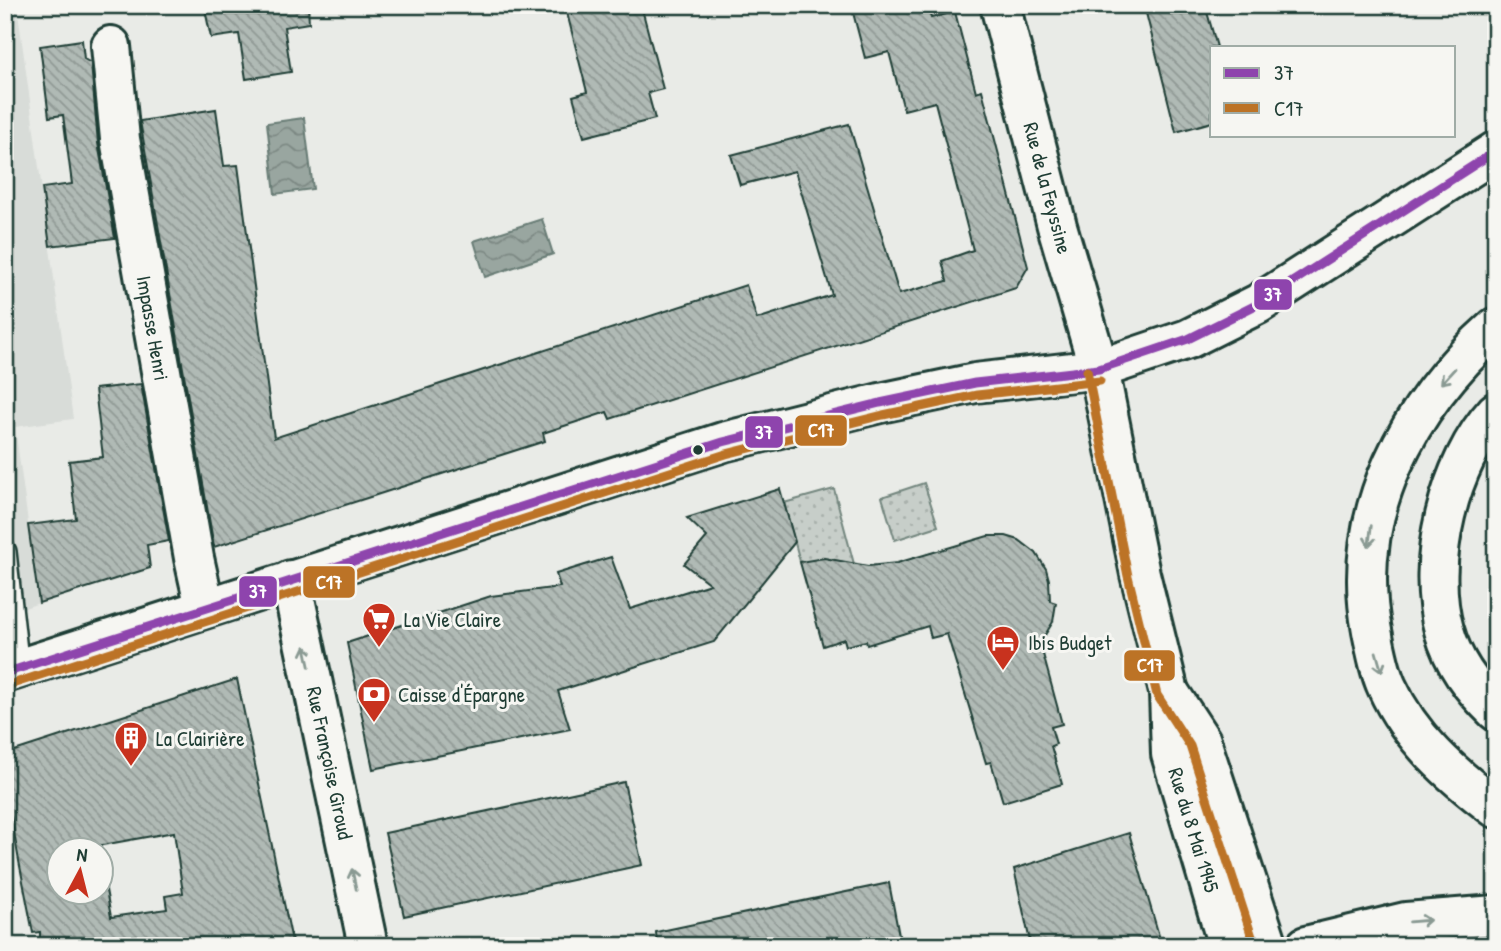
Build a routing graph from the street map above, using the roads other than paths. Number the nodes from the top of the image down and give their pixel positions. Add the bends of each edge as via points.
1 (1000, 5) edge
2 (111, 46) dead end
3 (1496, 151) edge
4 (1496, 327) edge
5 (1099, 369) junction
6 (1496, 412) edge
7 (6, 559) edge
8 (291, 580) junction
9 (205, 608) junction
10 (12, 671) edge
11 (1169, 692) junction
12 (1496, 710) edge
13 (1496, 808) edge
14 (1496, 915) edge
15 (368, 946) edge
16 (1228, 946) edge
17 (1268, 946) edge
18 (1306, 946) edge

1 - 5 main road, Rue de la Feyssine
2 - 9 main road, Impasse Henri via 120,139
3 - 5 main road via 1258,304 1188,339
4 -> 13 main road via 1433,394 1404,439 1372,519 1366,595 1378,659 1401,711 1424,745
5 - 8 main road via 975,383 723,442
5 - 11 main road
6 - 12 main road via 1462,463 1438,568 1444,629 1454,656 1466,679
7 - 10 lane
8 - 9 main road
15 -> 8 main road, Rue Françoise Giroud
9 - 10 main road
11 - 16 main road, Rue du 8 Mai 1945 via 1171,754
11 - 17 main road, Rue du 8 Mai 1945 via 1201,741
18 -> 14 main road via 1406,922

